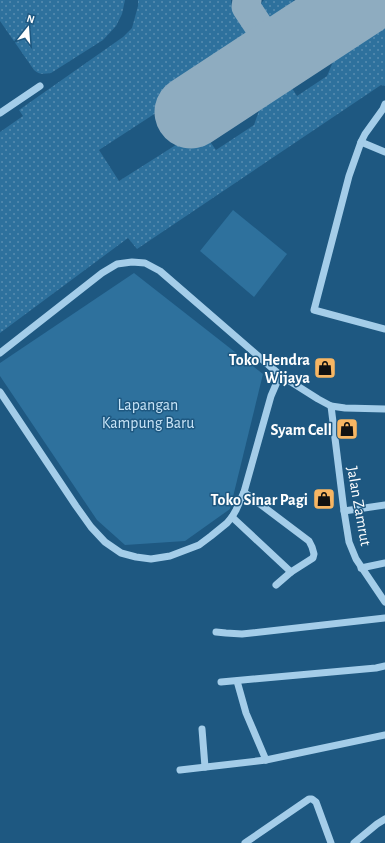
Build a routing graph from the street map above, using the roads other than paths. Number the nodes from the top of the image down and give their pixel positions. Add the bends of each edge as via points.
1 (40, 86) dead end
2 (384, 108) edge
3 (0, 113) edge
4 (361, 142) junction
5 (385, 152) edge
6 (385, 329) edge
7 (0, 353) edge
8 (280, 375) junction
9 (0, 392) edge
10 (331, 406) junction
11 (385, 409) edge
12 (244, 492) junction
13 (385, 505) edge
14 (344, 511) junction
15 (232, 517) junction
16 (385, 563) edge
17 (361, 568) junction
18 (291, 572) junction
19 (276, 585) dead end
20 (385, 602) edge
21 (385, 618) edge
22 (216, 632) dead end
23 (385, 666) edge
24 (237, 681) junction
25 (221, 682) dead end
26 (202, 729) dead end
27 (385, 735) edge
28 (266, 760) junction
29 (205, 767) junction
30 (180, 770) dead end
31 (385, 819) edge
32 (246, 843) edge
33 (331, 843) edge
34 (354, 843) edge

1 - 3 street
2 - 4 street
4 - 5 street
4 - 6 street via 349,176 314,310
7 - 8 street via 102,272 117,264 145,263 160,271
8 - 10 street
8 - 12 street via 271,396
9 - 15 street via 91,527 105,542 121,553 151,559 170,556 199,545
10 - 11 street
10 - 14 street, Jalan Zamrut
12 - 15 street
12 - 18 street via 311,544 313,558
13 - 14 street
14 - 17 street, Jalan Zamrut via 349,542
15 - 18 street
16 - 17 street
17 - 20 street, Jalan Zamrut
18 - 19 street
21 - 22 street via 242,634
23 - 24 street
24 - 25 street
24 - 28 street via 246,713
26 - 29 street
27 - 28 street
28 - 29 street
29 - 30 street
31 - 34 street
32 - 33 street via 312,799 316,802

